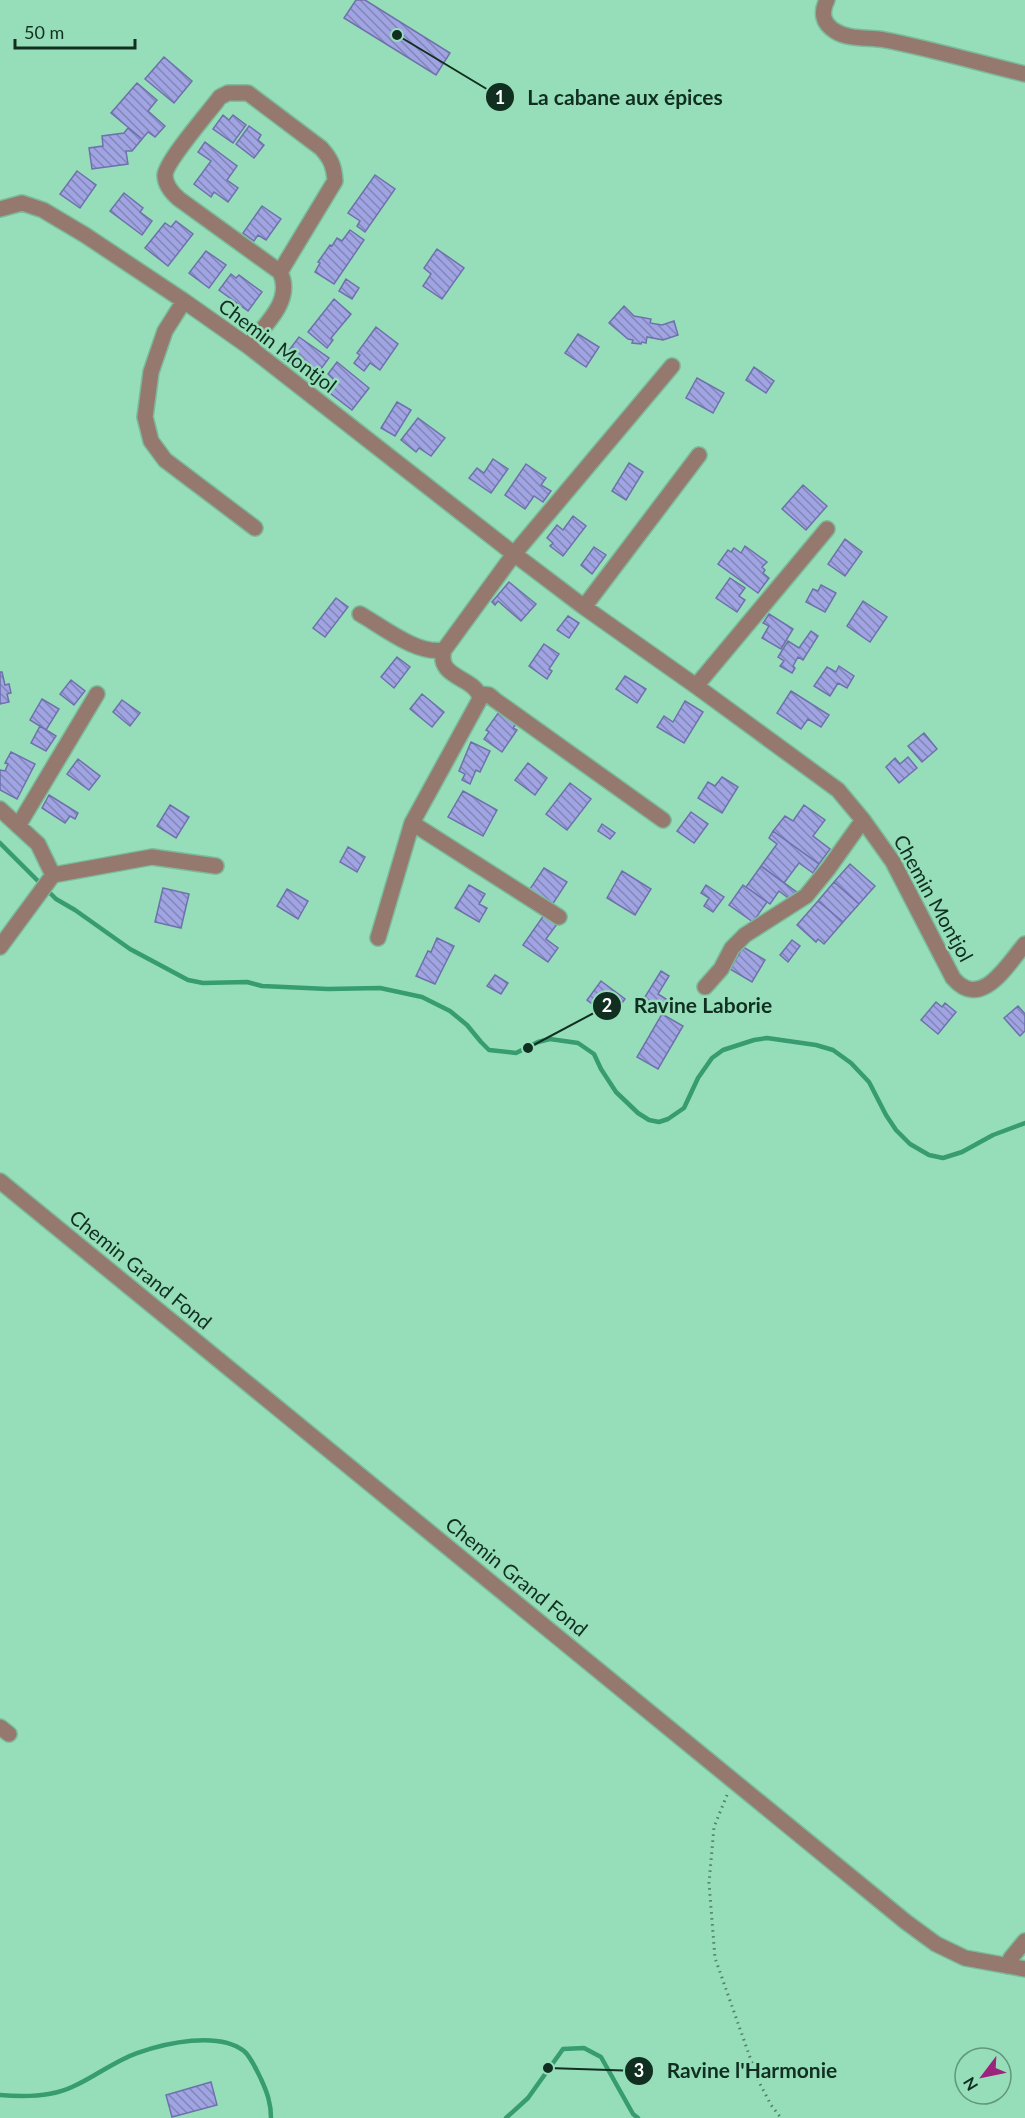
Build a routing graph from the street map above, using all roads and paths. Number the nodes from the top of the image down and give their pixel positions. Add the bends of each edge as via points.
1 (827, 0) edge
2 (1025, 74) edge
3 (0, 209) edge
4 (280, 272) junction
5 (184, 301) junction
6 (248, 345) junction
7 (672, 366) dead end
8 (699, 455) dead end
9 (255, 528) dead end
10 (827, 529) dead end
11 (514, 554) junction
12 (584, 607) junction
13 (360, 614) dead end
14 (444, 650) junction
15 (696, 686) junction
16 (97, 694) dead end
17 (480, 694) junction
18 (0, 809) edge
19 (663, 820) dead end
20 (863, 820) junction
21 (412, 824) junction
22 (18, 826) junction
23 (216, 866) dead end
24 (51, 878) junction
25 (559, 917) dead end
26 (378, 938) dead end
27 (1025, 944) edge
28 (0, 948) edge
29 (705, 987) dead end
30 (0, 1181) edge
31 (733, 1780) junction
32 (1025, 1941) edge
33 (1008, 1966) junction
34 (1025, 1969) edge
35 (781, 2118) edge

1 - 2 street via 822,10 826,23 849,37 884,40
3 - 5 street, Chemin Montjol via 22,203 43,210
4 - 4 street via 335,181 334,169 321,148 248,93 228,93 220,97 167,167 166,182 179,199
4 - 6 street via 284,292 280,305
5 - 6 street, Chemin Montjol
5 - 9 street via 165,331 151,372 145,417 151,441 165,460
6 - 11 street, Chemin Montjol
7 - 11 street
8 - 12 street
10 - 15 street
11 - 12 street, Chemin Montjol
11 - 14 street
12 - 15 street, Chemin Montjol
13 - 14 street via 420,648
14 - 17 street via 442,662 448,670
15 - 20 street, Chemin Montjol via 838,790
16 - 22 street
17 - 19 street via 489,695
17 - 21 street
18 - 22 street
20 - 27 street, Chemin Montjol via 893,862 953,978 963,988 978,990 992,982
20 - 29 street via 806,896 746,935
21 - 25 street
21 - 26 street
22 - 24 street via 38,844
23 - 24 street via 152,857
24 - 28 street
30 - 31 street, Chemin Grand Fond
31 - 33 street, Chemin Grand Fond via 936,1944 965,1958
31 - 35 path via 714,1827 710,1883 716,1958 758,2080
32 - 33 street
33 - 34 street, Chemin Grand Fond

